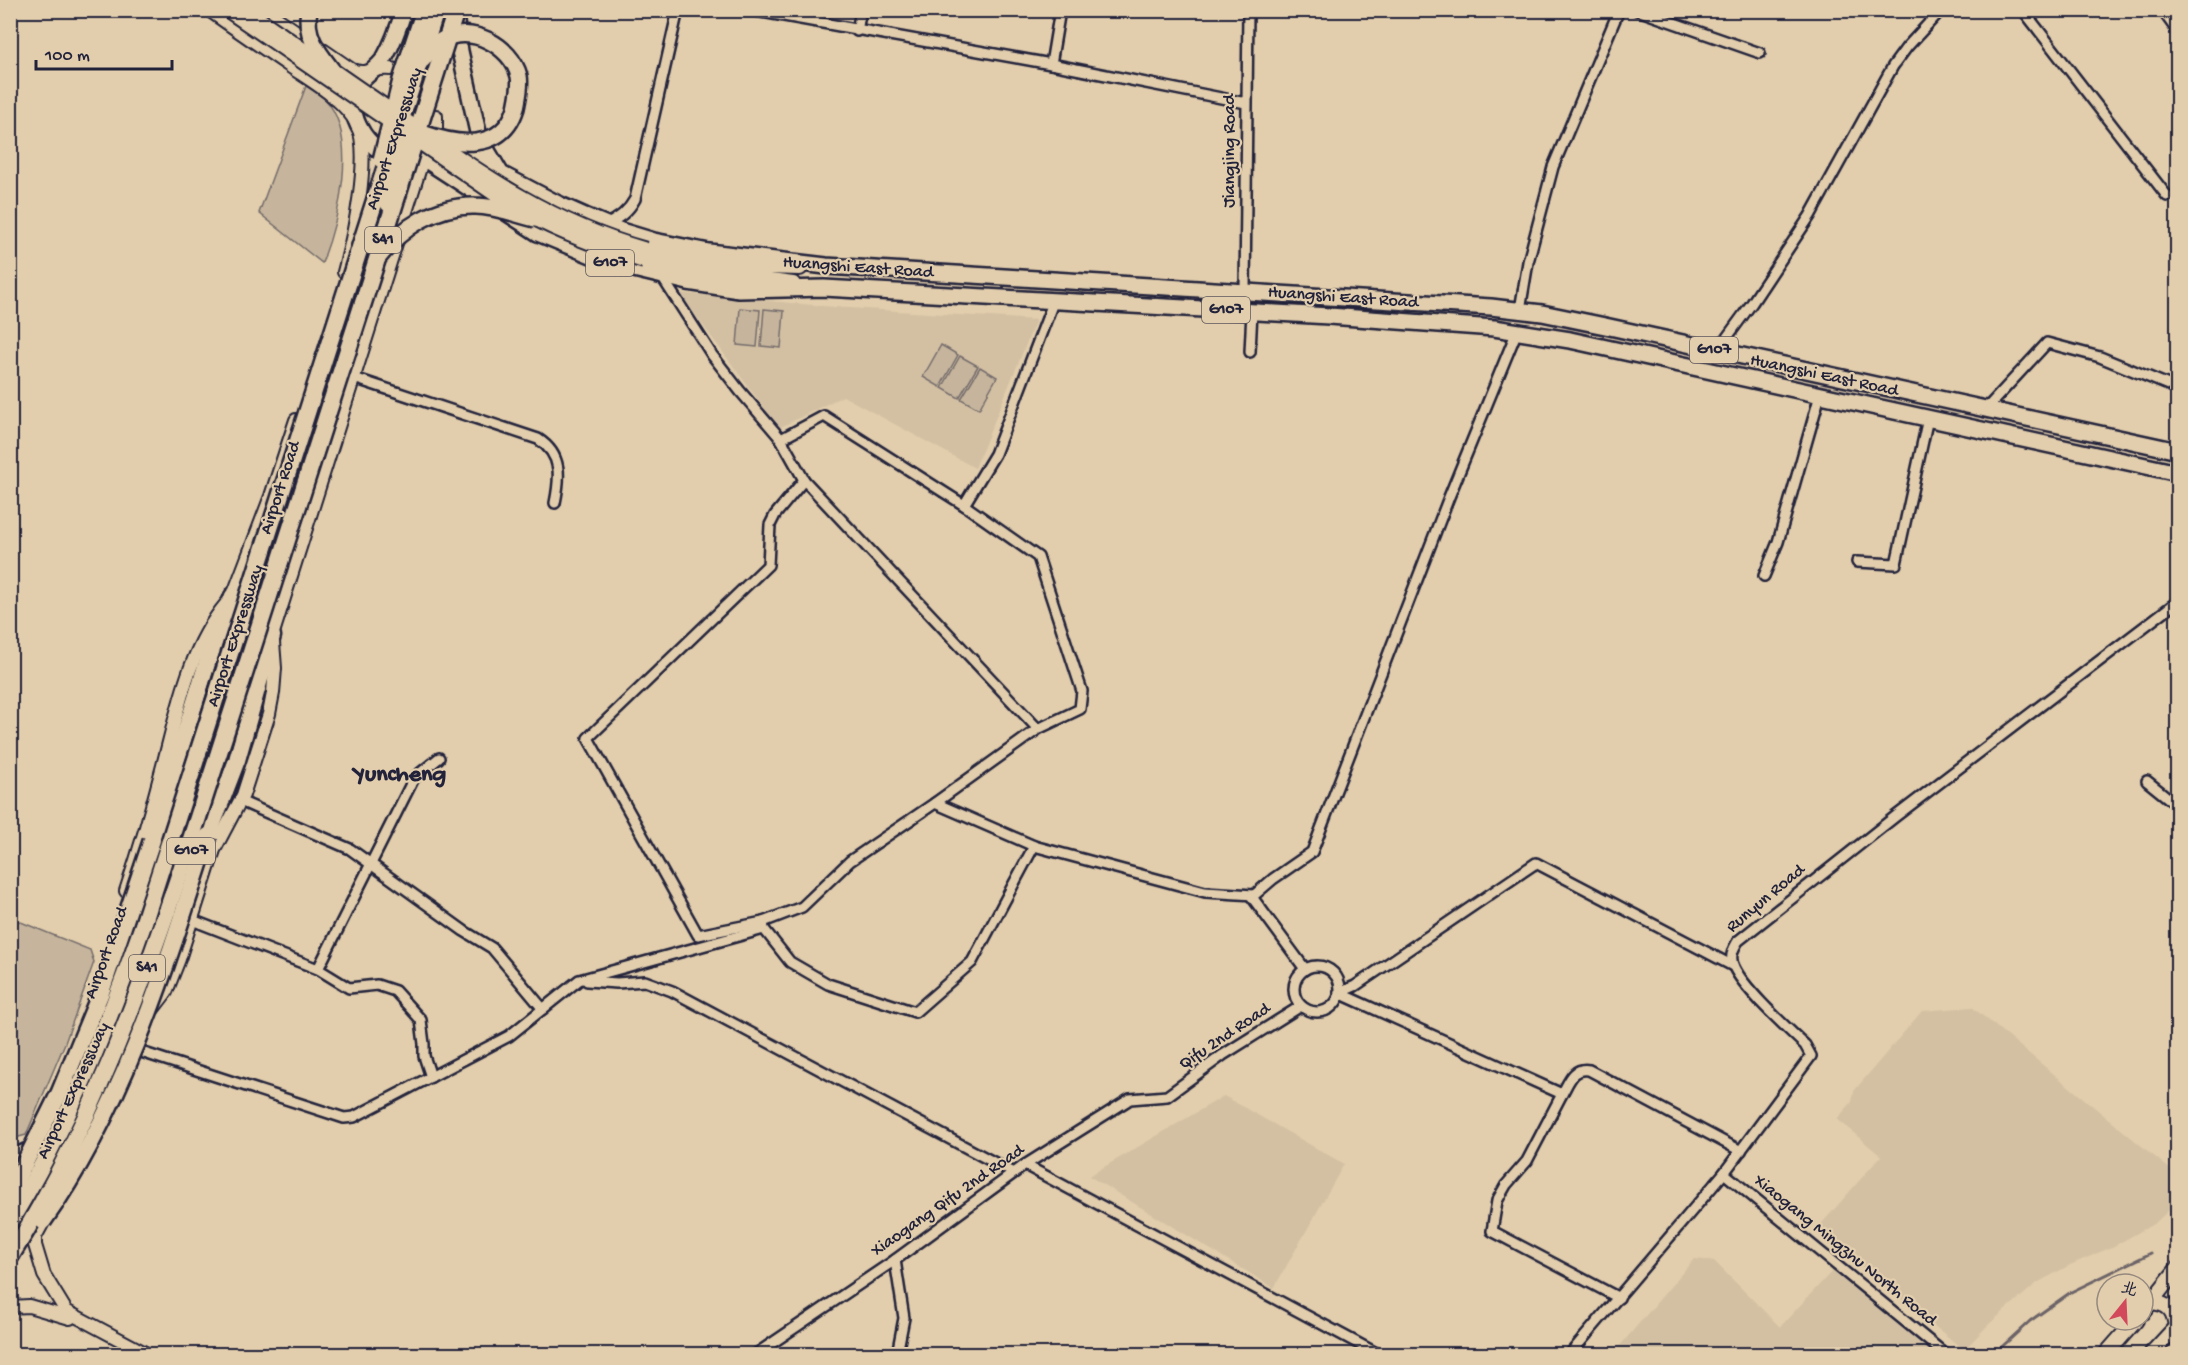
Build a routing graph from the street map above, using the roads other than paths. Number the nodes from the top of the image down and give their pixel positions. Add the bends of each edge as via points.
1 (209, 10) edge
2 (228, 10) edge
3 (246, 10) edge
4 (265, 10) edge
5 (309, 10) edge
6 (406, 10) edge
7 (418, 10) edge
8 (424, 10) edge
9 (678, 10) edge
10 (750, 10) edge
11 (861, 10) edge
12 (1060, 10) edge
13 (1248, 10) edge
14 (1619, 10) edge
15 (1637, 10) edge
16 (1941, 10) edge
17 (2023, 10) edge
18 (2162, 10) edge
19 (448, 12) edge
20 (857, 31) junction
21 (2178, 32) edge
22 (316, 46) junction
23 (1760, 53) dead end
24 (407, 58) junction
25 (423, 60) junction
26 (1051, 64) junction
27 (332, 70) junction
28 (376, 70) junction
29 (297, 71) junction
30 (429, 92) junction
31 (1246, 103) junction
32 (436, 116) junction
33 (358, 126) junction
34 (419, 137) junction
35 (465, 150) junction
36 (423, 158) junction
37 (501, 174) junction
38 (447, 175) junction
39 (2168, 196) dead end
40 (489, 202) junction
41 (534, 219) junction
42 (606, 225) junction
43 (645, 255) junction
44 (372, 267) junction
45 (826, 267) junction
46 (662, 277) junction
47 (342, 279) junction
48 (824, 288) junction
49 (382, 289) junction
50 (1245, 291) junction
51 (1054, 300) junction
52 (1520, 310) junction
53 (1252, 311) junction
54 (1517, 331) junction
55 (1717, 351) junction
56 (1250, 352) dead end
57 (354, 378) junction
58 (2178, 389) edge
59 (1820, 395) junction
60 (1986, 409) junction
61 (1928, 418) junction
62 (782, 439) junction
63 (308, 446) junction
64 (2178, 451) edge
65 (2178, 473) edge
66 (804, 480) junction
67 (555, 503) dead end
68 (964, 505) junction
69 (1857, 562) dead end
70 (1764, 576) dead end
71 (272, 582) junction
72 (233, 596) junction
73 (2178, 601) edge
74 (272, 636) junction
75 (224, 665) junction
76 (247, 678) junction
77 (1038, 729) junction
78 (439, 758) dead end
79 (2147, 781) dead end
80 (240, 801) junction
81 (934, 803) junction
82 (2178, 806) edge
83 (1034, 846) junction
84 (371, 864) junction
85 (1254, 895) junction
86 (192, 920) junction
87 (764, 925) junction
88 (1733, 966) junction
89 (318, 969) junction
90 (1305, 969) junction
91 (119, 980) junction
92 (579, 980) junction
93 (1339, 993) junction
94 (1301, 1006) junction
95 (543, 1009) junction
96 (133, 1023) junction
97 (124, 1046) junction
98 (430, 1077) junction
99 (1562, 1094) junction
100 (1167, 1096) joint
101 (52, 1136) junction
102 (1741, 1151) junction
103 (10, 1156) edge
104 (1025, 1165) junction
105 (1014, 1173) junction
106 (1724, 1173) junction
107 (54, 1194) junction
108 (13, 1196) edge
109 (42, 1215) junction
110 (10, 1221) edge
111 (10, 1257) edge
112 (895, 1260) junction
113 (10, 1266) edge
114 (2178, 1268) edge
115 (2155, 1297) edge
116 (1620, 1298) junction
117 (2155, 1306) edge
118 (12, 1307) edge
119 (2177, 1326) edge
120 (2125, 1332) edge
121 (140, 1354) edge
122 (147, 1354) edge
123 (756, 1354) edge
124 (897, 1354) edge
125 (1378, 1354) edge
126 (1570, 1354) edge
127 (1945, 1354) edge
128 (2106, 1354) edge
129 (2151, 1354) edge

1 - 29 main road
2 - 34 main road, bridge
3 - 27 main road, bridge
4 - 22 main road
5 - 27 highway, bridge via 309,34
6 - 24 highway, bridge via 410,43
6 - 28 highway
7 - 19 highway via 432,17
8 - 24 highway, Airport Road, bridge
9 - 42 street via 635,199 630,208
10 - 20 street
11 - 20 street
12 - 26 street
13 - 31 street, Jiangjing Road
14 - 52 street via 1553,167
15 - 23 street
16 - 55 street via 1893,66 1810,216
17 - 39 street
18 - 21 street
19 - 25 highway, Airport Road, bridge
19 - 30 main road
19 - 37 highway via 479,137
19 - 110 highway, Airport Expressway / S41, bridge via 143,925 89,1067 46,1158
19 - 111 highway, Airport Expressway / S41, bridge via 297,513 155,947 82,1126
20 - 26 street
22 - 28 main road via 357,72
22 - 29 main road via 311,58
24 - 63 highway, Airport Road, bridge
25 - 34 highway, bridge via 434,46 451,36 479,36 508,55 520,87 514,113 497,134 468,143
25 - 44 highway, Airport Road, bridge
26 - 31 street
27 - 34 main road, bridge
28 - 30 main road via 406,72
28 - 33 highway via 363,78 355,95
29 - 33 main road via 343,105
30 - 32 main road
31 - 50 street, Jiangjing Road
32 - 35 main road via 442,131
32 - 36 main road via 435,137
33 - 36 highway via 365,138 386,155 411,163
33 - 47 main road via 362,152 360,193
34 - 41 main road, Huangshi East Road, bridge via 500,199
34 - 43 main road, Huangshi East Road, bridge via 537,207
35 - 37 main road
35 - 38 highway via 448,158
36 - 38 highway, G107
36 - 49 main road
37 - 40 highway via 488,181
37 - 42 highway, G107
38 - 40 highway, G107
40 - 46 highway, G107 via 554,241 613,264
41 - 43 main road, Huangshi East Road, bridge via 589,242
41 - 44 highway, bridge via 485,207 444,210 404,230
42 - 45 highway, G107 via 690,249
43 - 45 main road, Huangshi East Road via 772,269
43 - 48 main road, Huangshi East Road via 685,270
44 - 63 highway, Airport Road, bridge
45 - 50 highway, Huangshi East Road / G107
46 - 48 highway, G107 via 739,290
46 - 62 street via 719,364
47 - 49 main road via 356,276
47 - 72 main road via 271,496
48 - 51 highway, Huangshi East Road / G107
49 - 57 main road
50 - 52 highway, Huangshi East Road / G107
51 - 53 highway, Huangshi East Road / G107
51 - 68 street via 995,454
52 - 55 highway, Huangshi East Road / G107
53 - 54 highway, Huangshi East Road / G107
53 - 56 street
54 - 59 highway, Huangshi East Road / G107
54 - 85 street via 1312,852
55 - 60 highway, Huangshi East Road / G107
57 - 67 street via 538,440 546,445 559,468
57 - 74 main road
58 - 60 street via 2100,357 2047,343
59 - 61 highway, Huangshi East Road / G107
59 - 70 street via 1778,542
60 - 64 highway, Huangshi East Road / G107
61 - 65 highway, Huangshi East Road / G107
61 - 69 street via 1896,564
62 - 66 street
62 - 68 street via 824,416
63 - 71 highway, Airport Road
63 - 75 highway, Airport Road / G107
66 - 77 street
66 - 87 street via 770,525 768,565 588,738 698,935
68 - 77 street via 1038,557 1082,691 1080,709
71 - 74 main road
71 - 76 highway, Airport Road / G107
72 - 75 main road
72 - 91 main road via 201,641 172,728 115,929
72 - 108 highway, bridge via 208,660 112,964
73 - 88 street, Runyun Road via 1738,940 1731,951
74 - 76 main road
74 - 80 main road via 275,668 269,714
74 - 113 highway, bridge via 237,760 156,990 105,1115 58,1200
75 - 91 highway, Airport Road / G107
76 - 96 highway, Airport Road / G107
77 - 81 street
78 - 84 street via 414,778
79 - 82 street
80 - 84 street via 350,849
80 - 86 main road via 214,850
81 - 83 street
81 - 87 street via 850,861 802,907
83 - 85 street via 1205,892
83 - 87 street via 972,962 915,1012 828,984 790,962
84 - 89 street
84 - 95 street via 492,948
85 - 90 street
86 - 89 street
86 - 96 main road via 166,992 153,1009
87 - 92 street
88 - 93 street via 1536,863
88 - 102 street via 1811,1056
89 - 98 street via 349,988 377,985 395,991 421,1020
90 - 93 street via 1327,969 1336,978
90 - 94 street via 1294,986
91 - 101 highway, Airport Road
92 - 95 street
92 - 105 street via 645,981 672,991
93 - 94 street via 1327,1010 1314,1012
93 - 99 street
94 - 100 street, Qifu 2nd Road
95 - 98 street via 508,1036
96 - 97 highway, Airport Road
97 - 98 street via 344,1118 354,1117
97 - 107 highway, Airport Road via 86,1134
99 - 102 street via 1576,1071 1589,1070
99 - 116 street via 1527,1161 1497,1201 1492,1231
100 - 104 street, Xiaogang Qifu 2nd Road via 1130,1099
101 - 103 street
101 - 108 highway, Airport Road
102 - 106 street
104 - 105 street, Xiaogang Qifu 2nd Road
104 - 125 street
105 - 112 street, Xiaogang Qifu 2nd Road
106 - 116 street
106 - 127 street, Xiaogang Mingzhu North Road
107 - 109 highway, Airport Road
107 - 122 main road via 35,1237 44,1275 66,1311
108 - 109 street via 38,1208
109 - 113 highway, Airport Road
112 - 123 street, Xiaogang Qifu 2nd Road
112 - 124 street via 904,1318
114 - 115 main road
116 - 126 street
117 - 119 main road via 2165,1304 2170,1308
118 - 121 main road via 30,1306 65,1316
119 - 129 main road
120 - 128 main road

